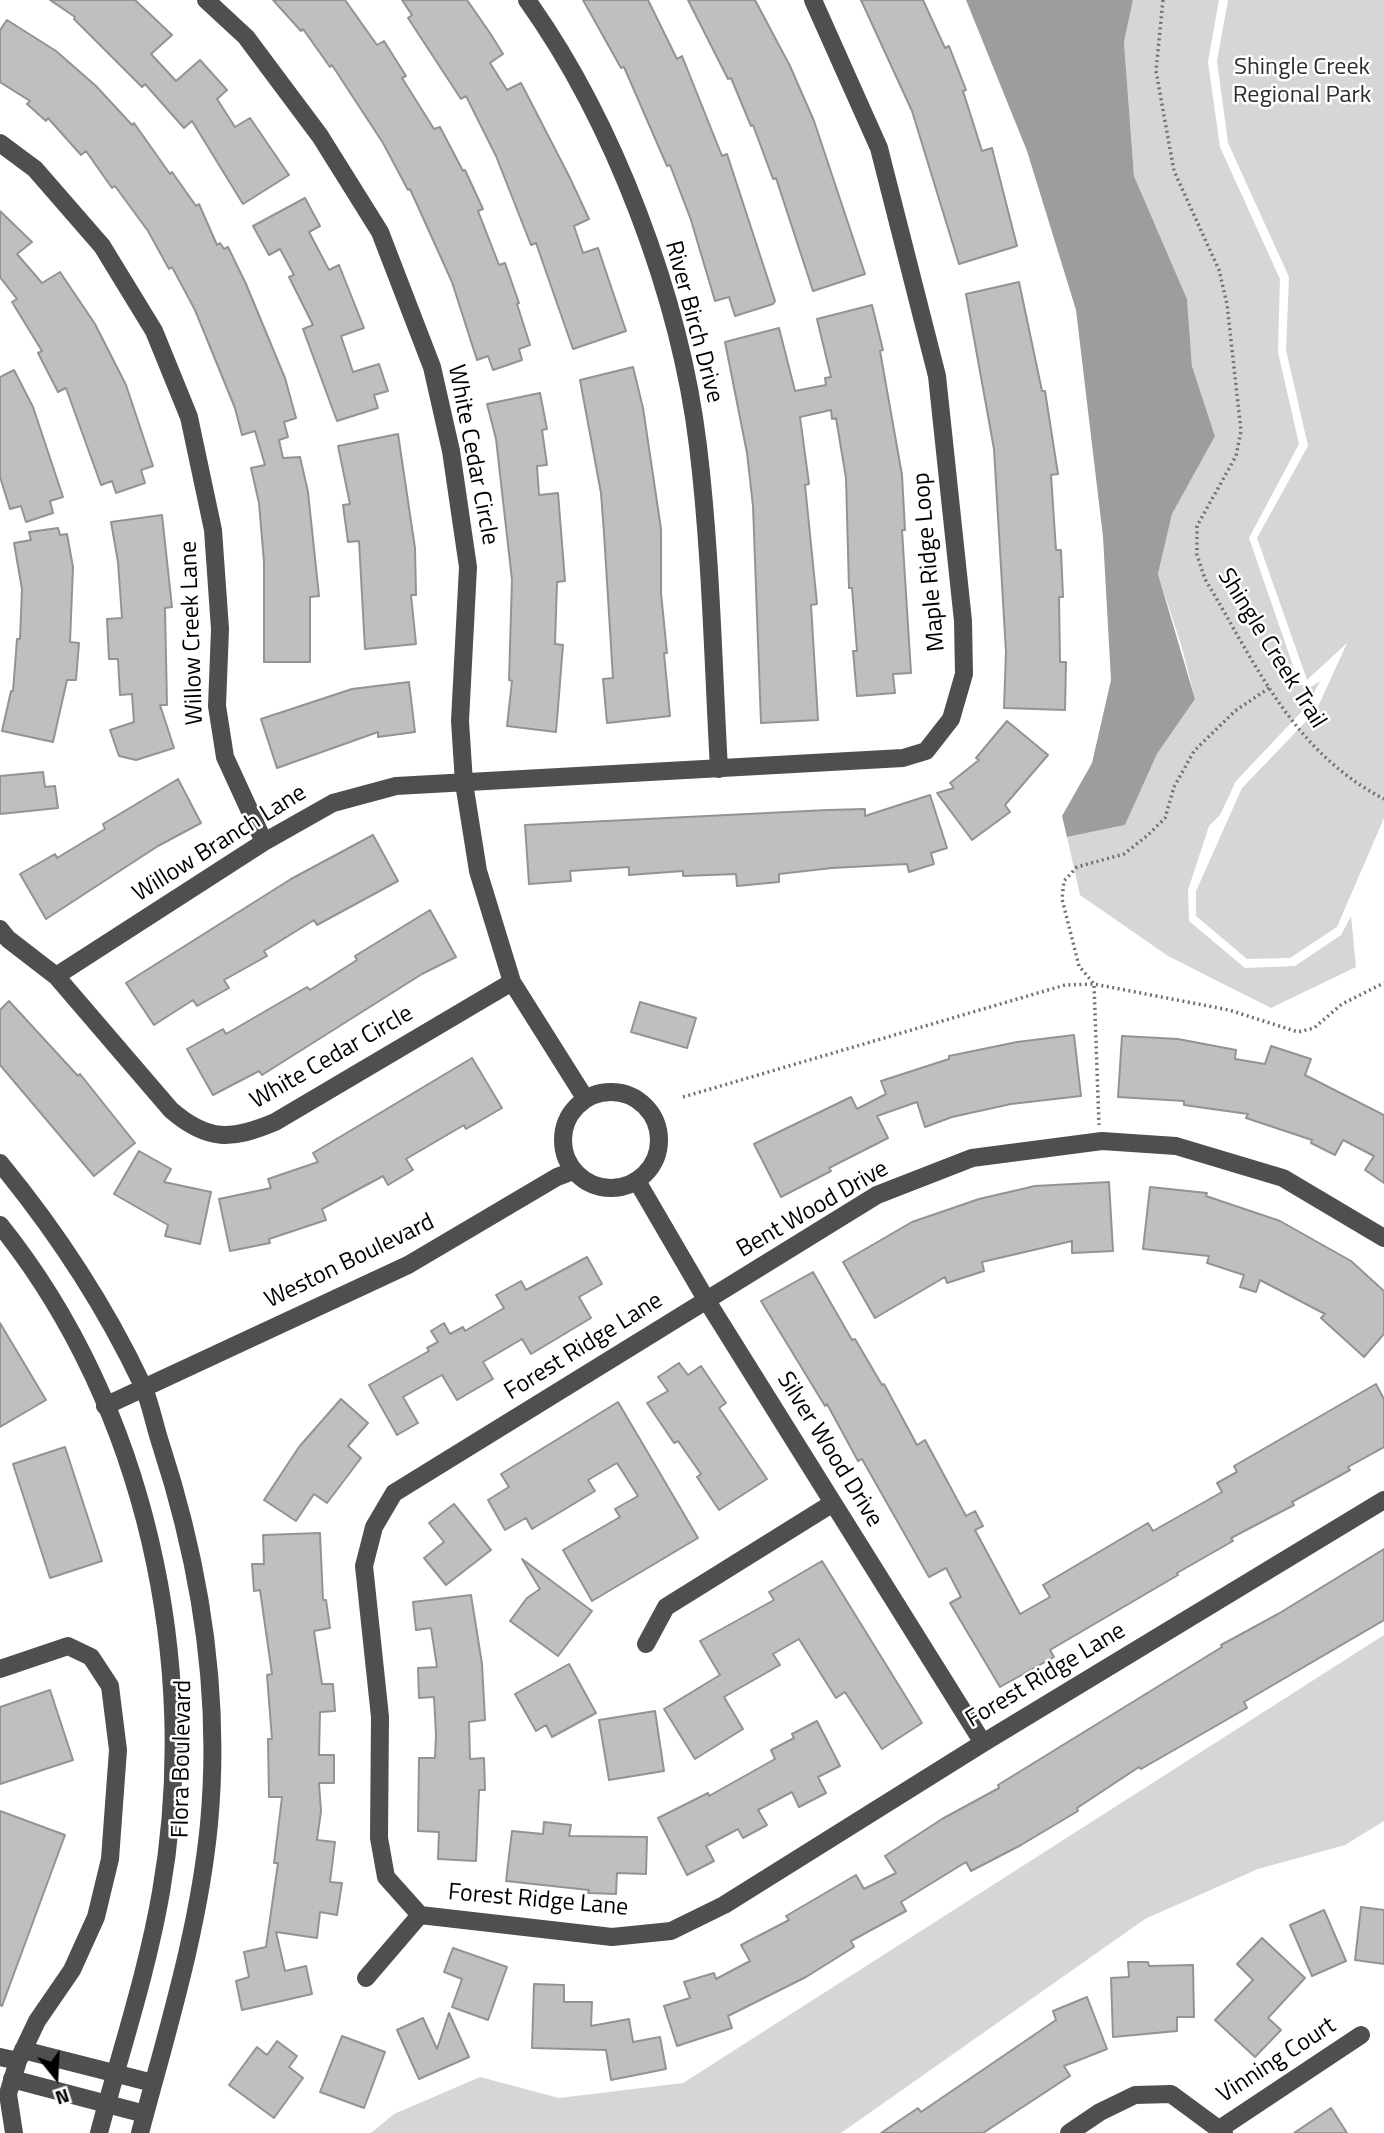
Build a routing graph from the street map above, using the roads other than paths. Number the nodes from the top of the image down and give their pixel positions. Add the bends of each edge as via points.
1 (206, 0) edge
2 (527, 0) edge
3 (813, 0) edge
4 (0, 143) edge
5 (719, 769) junction
6 (464, 783) junction
7 (264, 842) junction
8 (0, 929) edge
9 (56, 976) junction
10 (512, 982) junction
11 (584, 1098) junction
12 (0, 1163) edge
13 (573, 1171) junction
14 (637, 1181) junction
15 (0, 1225) edge
16 (1384, 1238) edge
17 (707, 1301) junction
18 (144, 1386) junction
19 (105, 1406) junction
20 (1384, 1500) edge
21 (833, 1503) junction
22 (646, 1644) dead end
23 (0, 1669) edge
24 (983, 1743) junction
25 (421, 1915) junction
26 (366, 1978) dead end
27 (1361, 2035) dead end
28 (14, 2056) edge
29 (69, 2063) junction
30 (115, 2075) junction
31 (12, 2078) junction
32 (153, 2083) junction
33 (61, 2092) junction
34 (107, 2105) junction
35 (145, 2114) junction
36 (1222, 2131) edge
37 (14, 2133) edge
38 (99, 2133) edge
39 (140, 2133) edge
40 (1069, 2133) edge

1 - 6 street, White Cedar Circle via 246,37 320,136 380,232 432,366 451,452 468,567 460,721
2 - 5 street, River Birch Drive via 560,47 597,117 659,275 685,365 698,446
3 - 5 street, Maple Ridge Loop via 879,148 937,376 963,621 964,674 951,719 926,751 903,758
4 - 7 street, Willow Creek Lane via 35,169 102,246 154,331 189,417 213,530 220,629 217,706 225,757
5 - 6 street, Maple Ridge Loop
6 - 7 street, Willow Branch Lane via 396,786 333,803
6 - 10 street, White Cedar Circle via 478,871
7 - 9 street, Willow Branch Lane
8 - 9 street, White Cedar Circle
9 - 10 street, White Cedar Circle via 171,1110 191,1127 219,1136 244,1135 275,1122
10 - 11 street, White Cedar Circle
11 - 13 street via 568,1115 563,1131 562,1148
11 - 14 street via 623,1092 654,1115 660,1143 653,1166
12 - 18 street, Flora Boulevard via 69,1255
13 - 14 street via 596,1186 619,1188
13 - 18 street, Weston Boulevard via 408,1265
14 - 17 street, Silver Wood Drive
15 - 19 street, Flora Boulevard via 57,1310
16 - 17 street, Bent Wood Drive via 1283,1178 1176,1146 1102,1141 972,1158 877,1195
17 - 21 street, Silver Wood Drive
17 - 25 street, Forest Ridge Lane via 394,1493 374,1527 364,1566 380,1717 379,1838 386,1877
18 - 19 street
18 - 32 street, Flora Boulevard via 191,1546 204,1619 212,1723 210,1810 202,1877
19 - 30 street, Flora Boulevard via 131,1474 155,1565 173,1709 171,1803 161,1892
20 - 24 street, Forest Ridge Lane
21 - 22 street via 666,1607
21 - 24 street, Silver Wood Drive
23 - 28 street via 68,1646 91,1657 110,1686 118,1750 110,1859 96,1917 72,1970
24 - 25 street, Forest Ridge Lane via 724,1905 671,1930 612,1937
25 - 26 street
27 - 36 street, Vinning Court
28 - 29 street
28 - 31 street
29 - 30 street
29 - 33 street
30 - 32 street
30 - 34 street, Flora Boulevard
31 - 33 street
31 - 37 street via 8,2094
32 - 35 street, Flora Boulevard
33 - 34 street
34 - 35 street
34 - 38 street, Flora Boulevard
35 - 39 street, Flora Boulevard
36 - 40 street via 1171,2094 1135,2095

